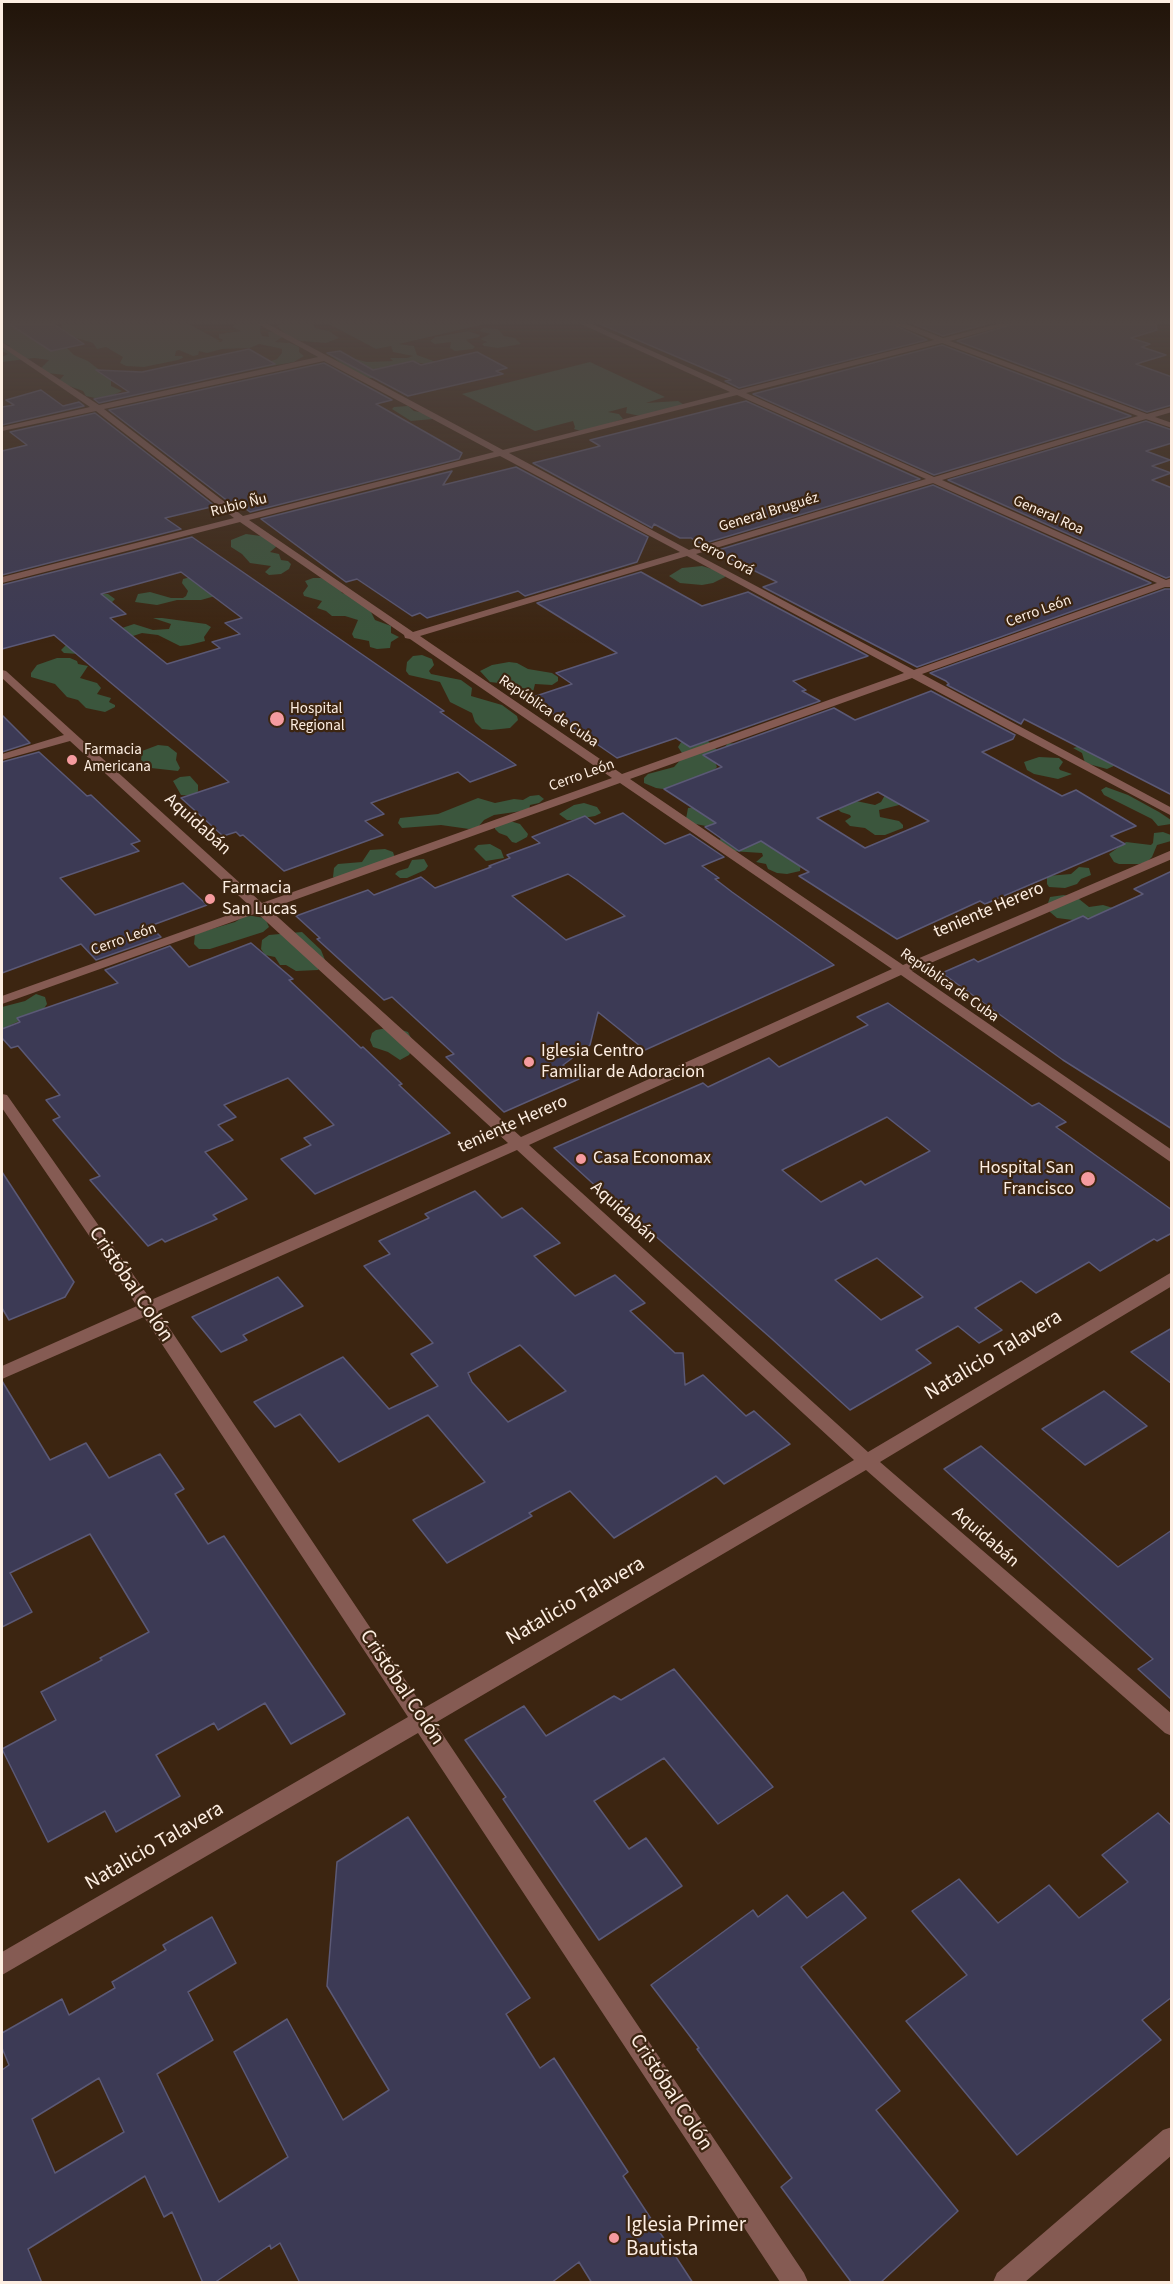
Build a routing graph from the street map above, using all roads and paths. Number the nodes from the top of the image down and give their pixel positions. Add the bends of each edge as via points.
1 (126, 431) edge
2 (459, 431) edge
3 (590, 431) edge
4 (824, 431) edge
5 (1101, 431) edge
6 (501, 453) junction
7 (934, 479) junction
8 (241, 519) junction
9 (686, 554) junction
10 (2, 580) edge
11 (1169, 583) edge
12 (409, 636) junction
13 (2, 673) edge
14 (911, 673) junction
15 (70, 737) junction
16 (2, 757) edge
17 (619, 779) junction
18 (1172, 813) edge
19 (1172, 854) edge
20 (260, 908) junction
21 (902, 970) junction
22 (2, 1000) edge
23 (2, 1098) edge
24 (518, 1144) junction
25 (1172, 1158) edge
26 (1172, 1278) edge
27 (148, 1309) junction
28 (2, 1373) edge
29 (867, 1461) junction
30 (422, 1719) junction
31 (1172, 1727) edge
32 (2, 1964) edge
33 (1172, 2139) edge
34 (795, 2283) edge
35 (1006, 2283) edge

1 - 8 street, República de Cuba
2 - 6 street, Cerro Corá
3 - 6 street, Rubio Ñu
4 - 7 street, General Roa
5 - 7 street, General Bruguéz
6 - 8 street, Rubio Ñu
6 - 9 street, Cerro Corá
7 - 9 street, General Bruguéz
7 - 11 street, General Roa
8 - 10 street, Rubio Ñu
8 - 12 street, República de Cuba
9 - 12 street, General Bruguéz
9 - 14 street, Cerro Corá
11 - 14 street, Cerro León
12 - 17 street, República de Cuba
13 - 15 street, Aquidabán
14 - 17 street, Cerro León
14 - 18 street, Cerro Corá
15 - 16 street
15 - 20 street, Aquidabán
17 - 20 street, Cerro León
17 - 21 street, República de Cuba
19 - 21 street, teniente Herero
20 - 22 street, Cerro León
20 - 24 street, Aquidabán
21 - 24 street, teniente Herero
21 - 25 street, República de Cuba
23 - 27 street, Cristóbal Colón
24 - 27 street, teniente Herero
24 - 29 street, Aquidabán
26 - 29 street, Natalicio Talavera
27 - 28 street, teniente Herero
27 - 30 street, Cristóbal Colón
29 - 30 street, Natalicio Talavera
29 - 31 street, Aquidabán
30 - 32 street, Natalicio Talavera
30 - 34 street, Cristóbal Colón
33 - 35 street

